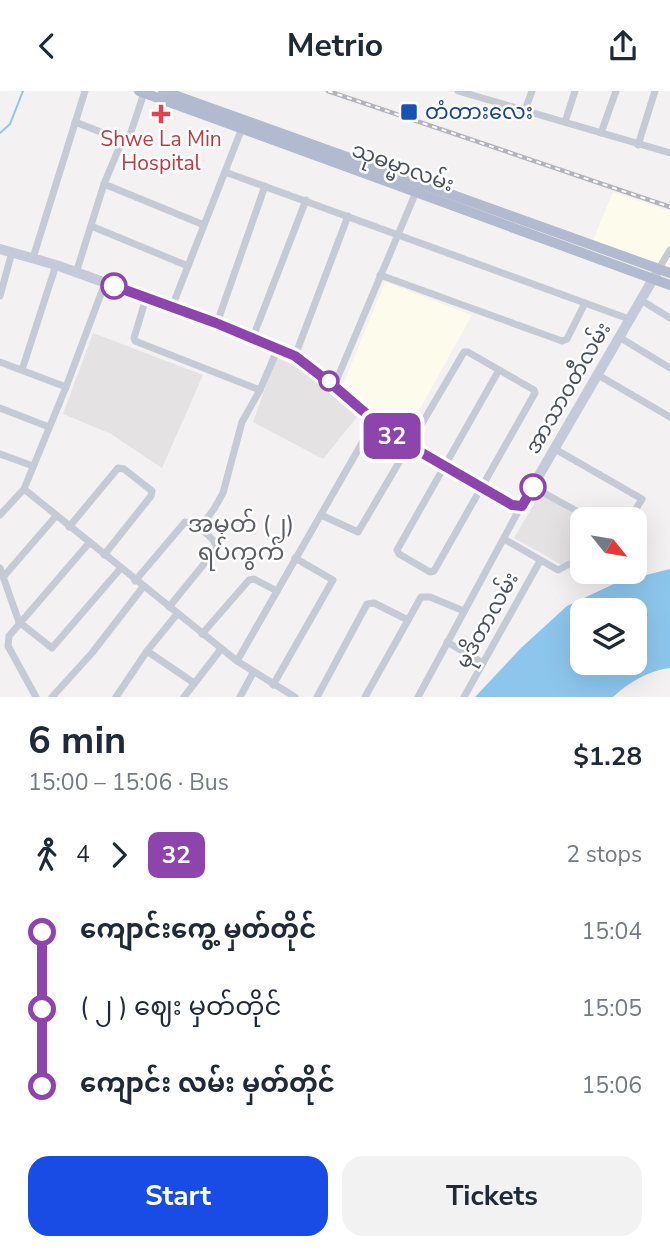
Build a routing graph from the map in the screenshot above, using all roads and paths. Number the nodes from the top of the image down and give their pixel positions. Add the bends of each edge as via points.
1 (85, 91) edge
2 (163, 91) edge
3 (458, 91) edge
4 (491, 91) edge
5 (531, 91) edge
6 (575, 91) edge
7 (616, 91) edge
8 (656, 91) edge
9 (142, 92) edge
10 (488, 100) junction
11 (176, 101) junction
12 (525, 110) junction
13 (75, 122) junction
14 (565, 122) junction
15 (242, 128) junction
16 (601, 133) junction
17 (124, 141) junction
18 (638, 145) junction
19 (670, 153) edge
20 (225, 172) junction
21 (104, 184) junction
22 (264, 186) junction
23 (416, 192) junction
24 (306, 200) junction
25 (348, 216) junction
26 (204, 225) junction
27 (91, 226) junction
28 (397, 235) junction
29 (0, 249) edge
30 (670, 250) edge
31 (12, 252) junction
32 (33, 258) junction
33 (56, 265) junction
34 (188, 266) junction
35 (76, 272) junction
36 (670, 273) edge
37 (380, 275) junction
38 (655, 275) junction
39 (105, 283) junction
40 (670, 285) edge
41 (0, 296) edge
42 (146, 298) junction
43 (641, 300) junction
44 (585, 303) junction
45 (172, 307) junction
46 (670, 318) edge
47 (629, 319) junction
48 (216, 323) junction
49 (253, 337) junction
50 (619, 337) junction
51 (278, 348) junction
52 (295, 356) junction
53 (0, 362) edge
54 (670, 368) edge
55 (22, 370) junction
56 (499, 370) junction
57 (598, 375) junction
58 (334, 386) junction
59 (66, 387) junction
60 (260, 390) junction
61 (0, 408) edge
62 (670, 417) edge
63 (374, 422) junction
64 (49, 427) junction
65 (408, 447) junction
66 (555, 449) junction
67 (0, 454) edge
68 (33, 466) junction
69 (444, 468) junction
70 (533, 487) junction
71 (481, 488) junction
72 (24, 489) junction
73 (516, 506) junction
74 (570, 507) edge
75 (637, 507) edge
76 (0, 515) edge
77 (321, 515) junction
78 (56, 516) junction
79 (69, 527) junction
80 (199, 529) junction
81 (505, 539) junction
82 (89, 543) junction
83 (104, 555) junction
84 (295, 558) junction
85 (540, 561) junction
86 (570, 564) edge
87 (0, 568) edge
88 (120, 569) junction
89 (4, 576) junction
90 (135, 580) junction
91 (144, 587) junction
92 (277, 591) junction
93 (169, 607) junction
94 (464, 611) junction
95 (177, 614) junction
96 (408, 620) junction
97 (19, 622) junction
98 (202, 634) junction
99 (446, 642) junction
100 (221, 649) junction
101 (148, 651) junction
102 (237, 661) junction
103 (483, 663) junction
104 (253, 673) junction
105 (194, 683) junction
106 (273, 685) junction
107 (291, 696) edge
108 (36, 697) edge
109 (52, 697) edge
110 (116, 697) edge
111 (184, 697) edge
112 (240, 697) edge
113 (317, 697) edge
114 (365, 697) edge
115 (418, 697) edge
116 (464, 697) edge

1 - 13 street
2 - 11 main road, သုဓမ္မာလမ်း
3 - 10 street
4 - 10 street
5 - 12 street
6 - 14 street
7 - 16 street
8 - 18 street
9 - 11 main road, သုဓမ္မာလမ်း
9 - 17 street
10 - 12 street
11 - 15 main road, သုဓမ္မာလမ်း
11 - 38 main road, သုဓမ္မာလမ်း
12 - 14 street
13 - 17 street
13 - 32 street
14 - 16 street
15 - 20 street
15 - 23 main road, သုဓမ္မာလမ်း
16 - 18 street
17 - 21 street
18 - 19 street
20 - 22 street
20 - 26 street
21 - 26 street
21 - 27 street
22 - 24 street
22 - 48 street
23 - 28 street
23 - 38 main road, သုဓမ္မာလမ်း
24 - 25 street
24 - 49 street
25 - 28 street
25 - 52 street
26 - 34 street
27 - 34 street
27 - 35 street
28 - 37 street
28 - 44 street
29 - 31 main road
30 - 38 street
31 - 32 main road
31 - 41 street
32 - 33 main road
33 - 35 main road
33 - 55 street
34 - 45 street
35 - 39 main road
36 - 38 main road
37 - 44 street via 565,341
37 - 58 street
38 - 40 main road
38 - 43 main road, အာသာဝတီလမ်း
39 - 42 main road
39 - 59 street
42 - 45 main road
42 - 60 street via 135,341
43 - 46 street
43 - 47 main road, အာသာဝတီလမ်း
44 - 47 street
45 - 48 main road
47 - 50 main road, အာသာဝတီလမ်း
48 - 49 main road
49 - 51 main road
50 - 54 street
50 - 57 main road, အာသာဝတီလမ်း
51 - 52 main road
51 - 60 street
52 - 58 main road
53 - 55 street
55 - 59 street
56 - 65 street via 464,352
56 - 69 street
56 - 71 street via 535,393
57 - 62 street
57 - 66 main road, အာသာဝတီလမ်း
58 - 63 main road
59 - 64 street
60 - 80 street via 242,422 223,493
61 - 64 street
63 - 65 main road
63 - 77 street
64 - 68 street
65 - 69 main road
65 - 77 street via 358,532
66 - 70 main road, အာသာဝတီလမ်း
66 - 75 street via 642,499
67 - 68 street
68 - 72 street
69 - 71 main road
69 - 71 street via 397,549 432,573
70 - 73 main road, အာသာဝတီလမ်း
70 - 74 street
71 - 73 main road
72 - 76 street
72 - 78 street
73 - 81 street
77 - 84 street
78 - 79 street
78 - 89 street
79 - 82 street
79 - 83 street via 118,468 124,468 153,493
80 - 90 street via 185,522
80 - 93 street via 218,545
81 - 85 street
81 - 94 street
82 - 83 street
82 - 97 street
83 - 88 street
84 - 92 street
84 - 106 street via 333,580
85 - 86 street via 562,569
85 - 103 street, မုဒိတာလမ်း
87 - 89 street
88 - 90 street
88 - 97 street via 52,648
89 - 97 street
90 - 91 street
91 - 93 street
91 - 109 street
92 - 98 street via 249,580
92 - 102 street
93 - 95 street
94 - 96 street via 424,596
94 - 99 street
95 - 98 street
95 - 101 street
96 - 113 street via 368,604
96 - 114 street
97 - 108 street via 8,646
98 - 100 street
99 - 103 street
99 - 115 street
100 - 102 street
100 - 105 street
101 - 105 street
101 - 110 street
102 - 104 street
103 - 116 street, မုဒိတာလမ်း
104 - 106 street
104 - 112 street
105 - 111 street
106 - 107 street

